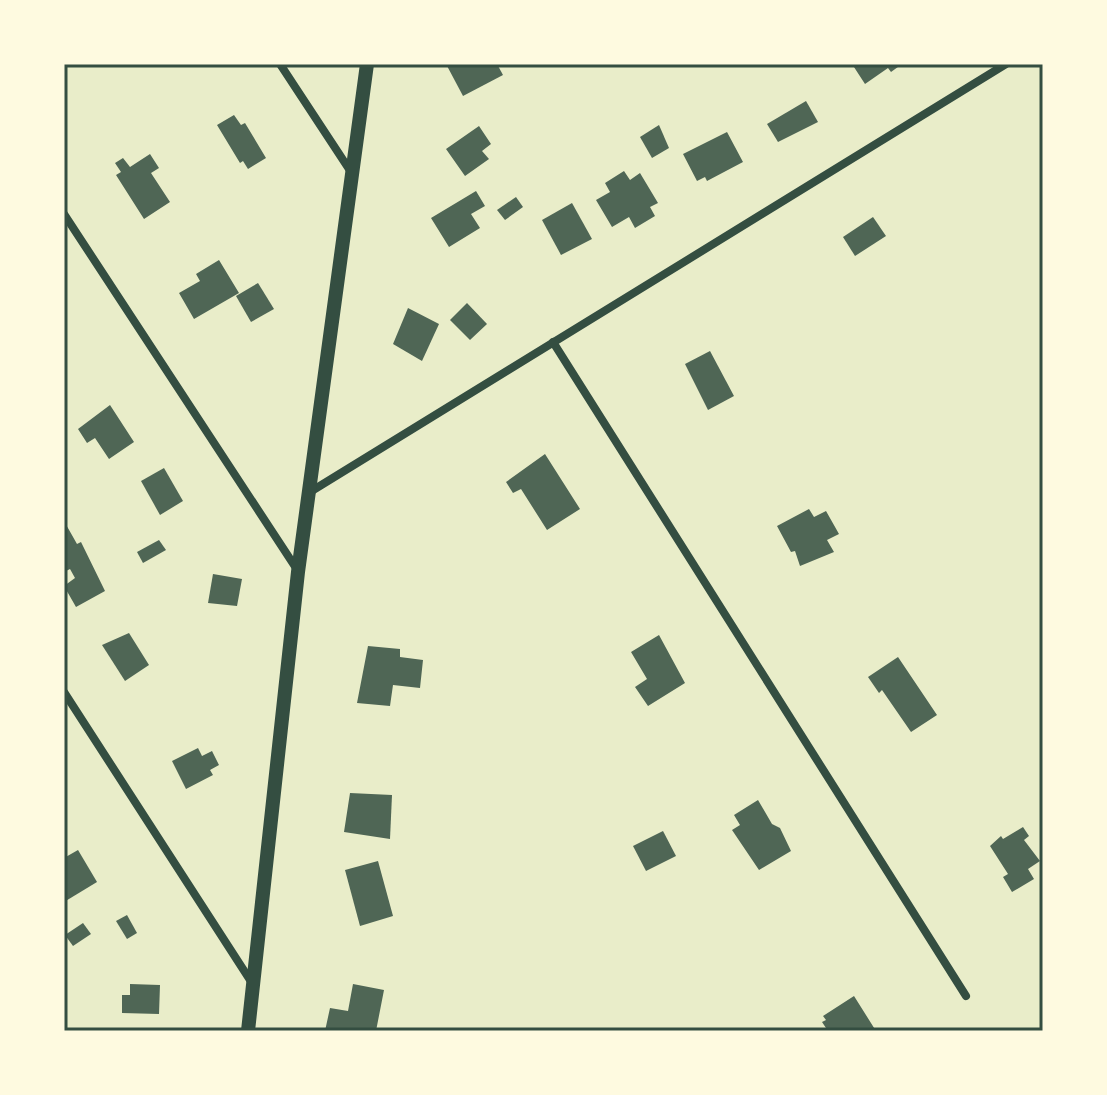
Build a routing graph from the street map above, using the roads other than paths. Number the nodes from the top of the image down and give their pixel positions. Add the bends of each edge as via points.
1 (280, 64) edge
2 (367, 64) edge
3 (1006, 64) edge
4 (354, 176) junction
5 (64, 214) edge
6 (553, 342) junction
7 (310, 492) junction
8 (298, 572) junction
9 (64, 692) edge
10 (253, 984) junction
11 (966, 996) dead end
12 (248, 1031) edge

1 - 4 street
2 - 4 street
3 - 6 street
4 - 7 street
5 - 8 street
6 - 7 street
6 - 11 street
7 - 8 street
8 - 10 street
9 - 10 street
10 - 12 street

